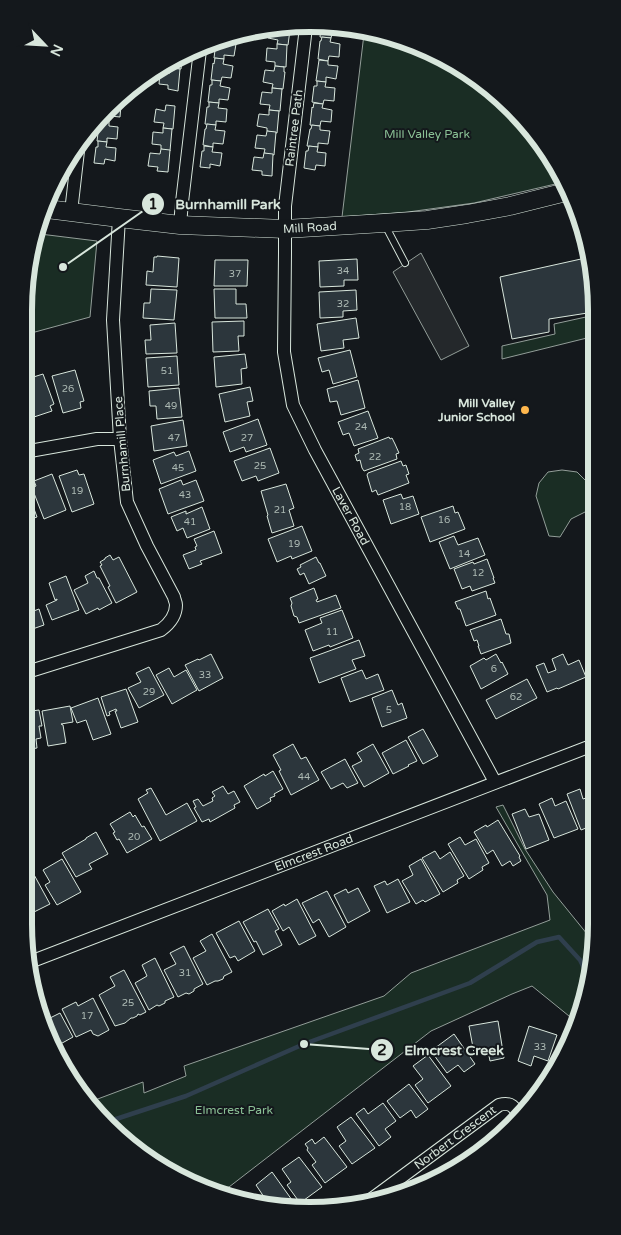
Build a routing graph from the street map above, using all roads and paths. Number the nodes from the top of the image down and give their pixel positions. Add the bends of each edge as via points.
1 (305, 32) edge
2 (199, 56) edge
3 (77, 159) edge
4 (562, 193) edge
5 (52, 210) edge
6 (71, 212) junction
7 (119, 218) junction
8 (384, 223) junction
9 (180, 224) junction
10 (285, 229) junction
11 (405, 263) dead end
12 (120, 439) junction
13 (32, 451) edge
14 (32, 670) edge
15 (588, 747) edge
16 (495, 782) junction
17 (35, 960) edge
18 (516, 1112) edge
19 (379, 1194) edge

1 - 10 street, Raintree Path
2 - 9 street
3 - 6 street
4 - 8 street, Mill Road via 467,214
5 - 6 street, Mill Road
6 - 7 street, Mill Road
7 - 9 street, Mill Road
7 - 12 street, Burnhamill Place via 113,320
8 - 10 street, Mill Road
8 - 11 lane
9 - 10 street, Mill Road
10 - 16 street, Laver Road via 284,352 292,405
12 - 13 street via 97,439
12 - 14 street, Burnhamill Place via 128,502 174,596 174,615 161,630
15 - 16 street, Elmcrest Road
16 - 17 street, Elmcrest Road
18 - 19 street, Norbert Crescent via 510,1104 499,1104

